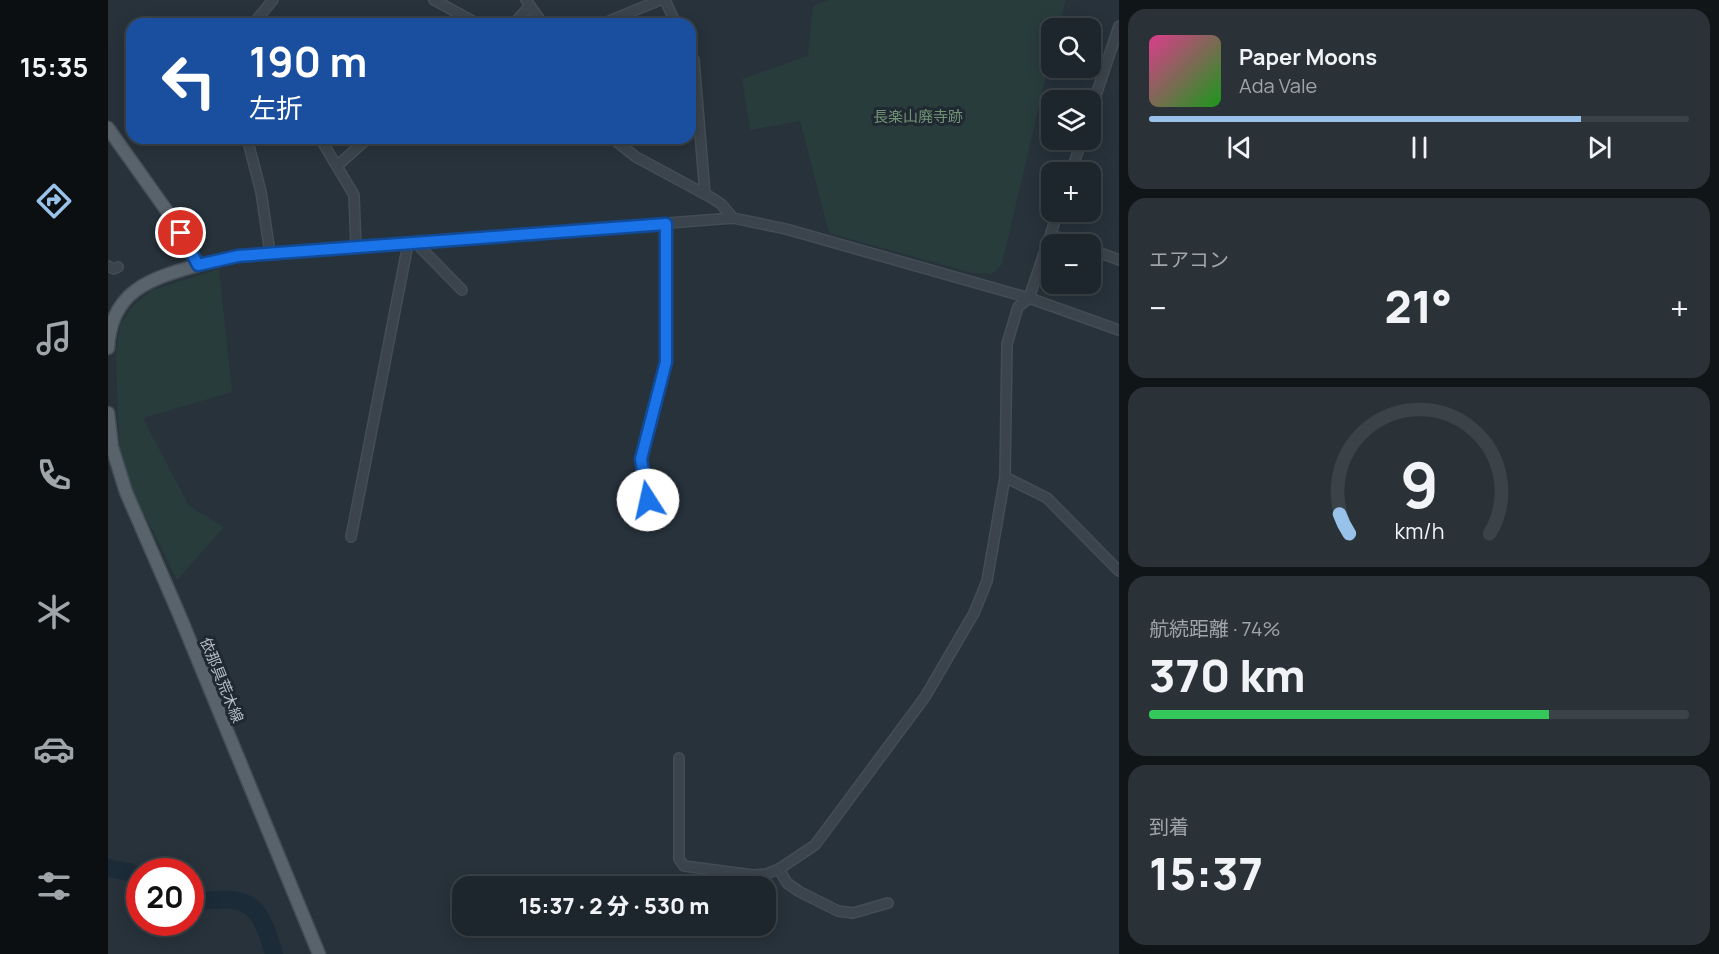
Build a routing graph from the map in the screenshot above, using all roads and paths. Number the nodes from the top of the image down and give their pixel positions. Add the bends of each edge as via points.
1 (273, 0) edge
2 (434, 0) edge
3 (662, 0) edge
4 (527, 3) edge
5 (257, 18) edge
6 (466, 18) edge
7 (517, 18) edge
8 (538, 18) edge
9 (617, 18) edge
10 (672, 18) edge
11 (1119, 26) edge
12 (696, 84) edge
13 (1098, 90) edge
14 (108, 128) edge
15 (249, 144) edge
16 (324, 144) edge
17 (361, 144) edge
18 (620, 144) edge
19 (337, 166) junction
20 (705, 194) junction
21 (733, 218) junction
22 (1055, 222) edge
23 (666, 224) junction
24 (1051, 234) edge
25 (413, 244) junction
26 (356, 248) junction
27 (1101, 253) edge
28 (270, 254) junction
29 (1119, 260) edge
30 (1041, 263) edge
31 (198, 265) junction
32 (108, 266) edge
33 (118, 267) dead end
34 (462, 290) dead end
35 (1029, 298) junction
36 (1119, 330) edge
37 (108, 348) edge
38 (108, 413) edge
39 (1005, 477) junction
40 (648, 500) dead end
41 (351, 537) dead end
42 (1119, 571) edge
43 (679, 758) dead end
44 (779, 869) junction
45 (888, 903) dead end
46 (319, 954) edge

1 - 5 street
2 - 6 street
3 - 9 street
3 - 10 street
4 - 7 street
4 - 8 street
11 - 13 street
12 - 20 street
14 - 31 main road via 174,221
15 - 28 street
16 - 19 street
17 - 19 street
18 - 20 street
19 - 26 street via 354,195
20 - 21 street
21 - 23 street
21 - 35 street via 786,229
22 - 24 street
23 - 25 street
23 - 40 street via 666,362 641,459
25 - 26 street
25 - 34 street
25 - 41 street
26 - 28 street
27 - 29 street
28 - 31 street
30 - 35 street
31 - 37 main road via 158,277 132,294 113,318
32 - 33 street
35 - 36 street
35 - 39 street via 1018,307 1007,344
38 - 46 main road, 依那具荒木線 via 118,472
39 - 42 street via 1047,498
39 - 44 street via 987,581 974,613 925,697 815,844
43 - 44 street via 679,859 684,866 753,875
44 - 45 street via 793,888 838,911 853,913

